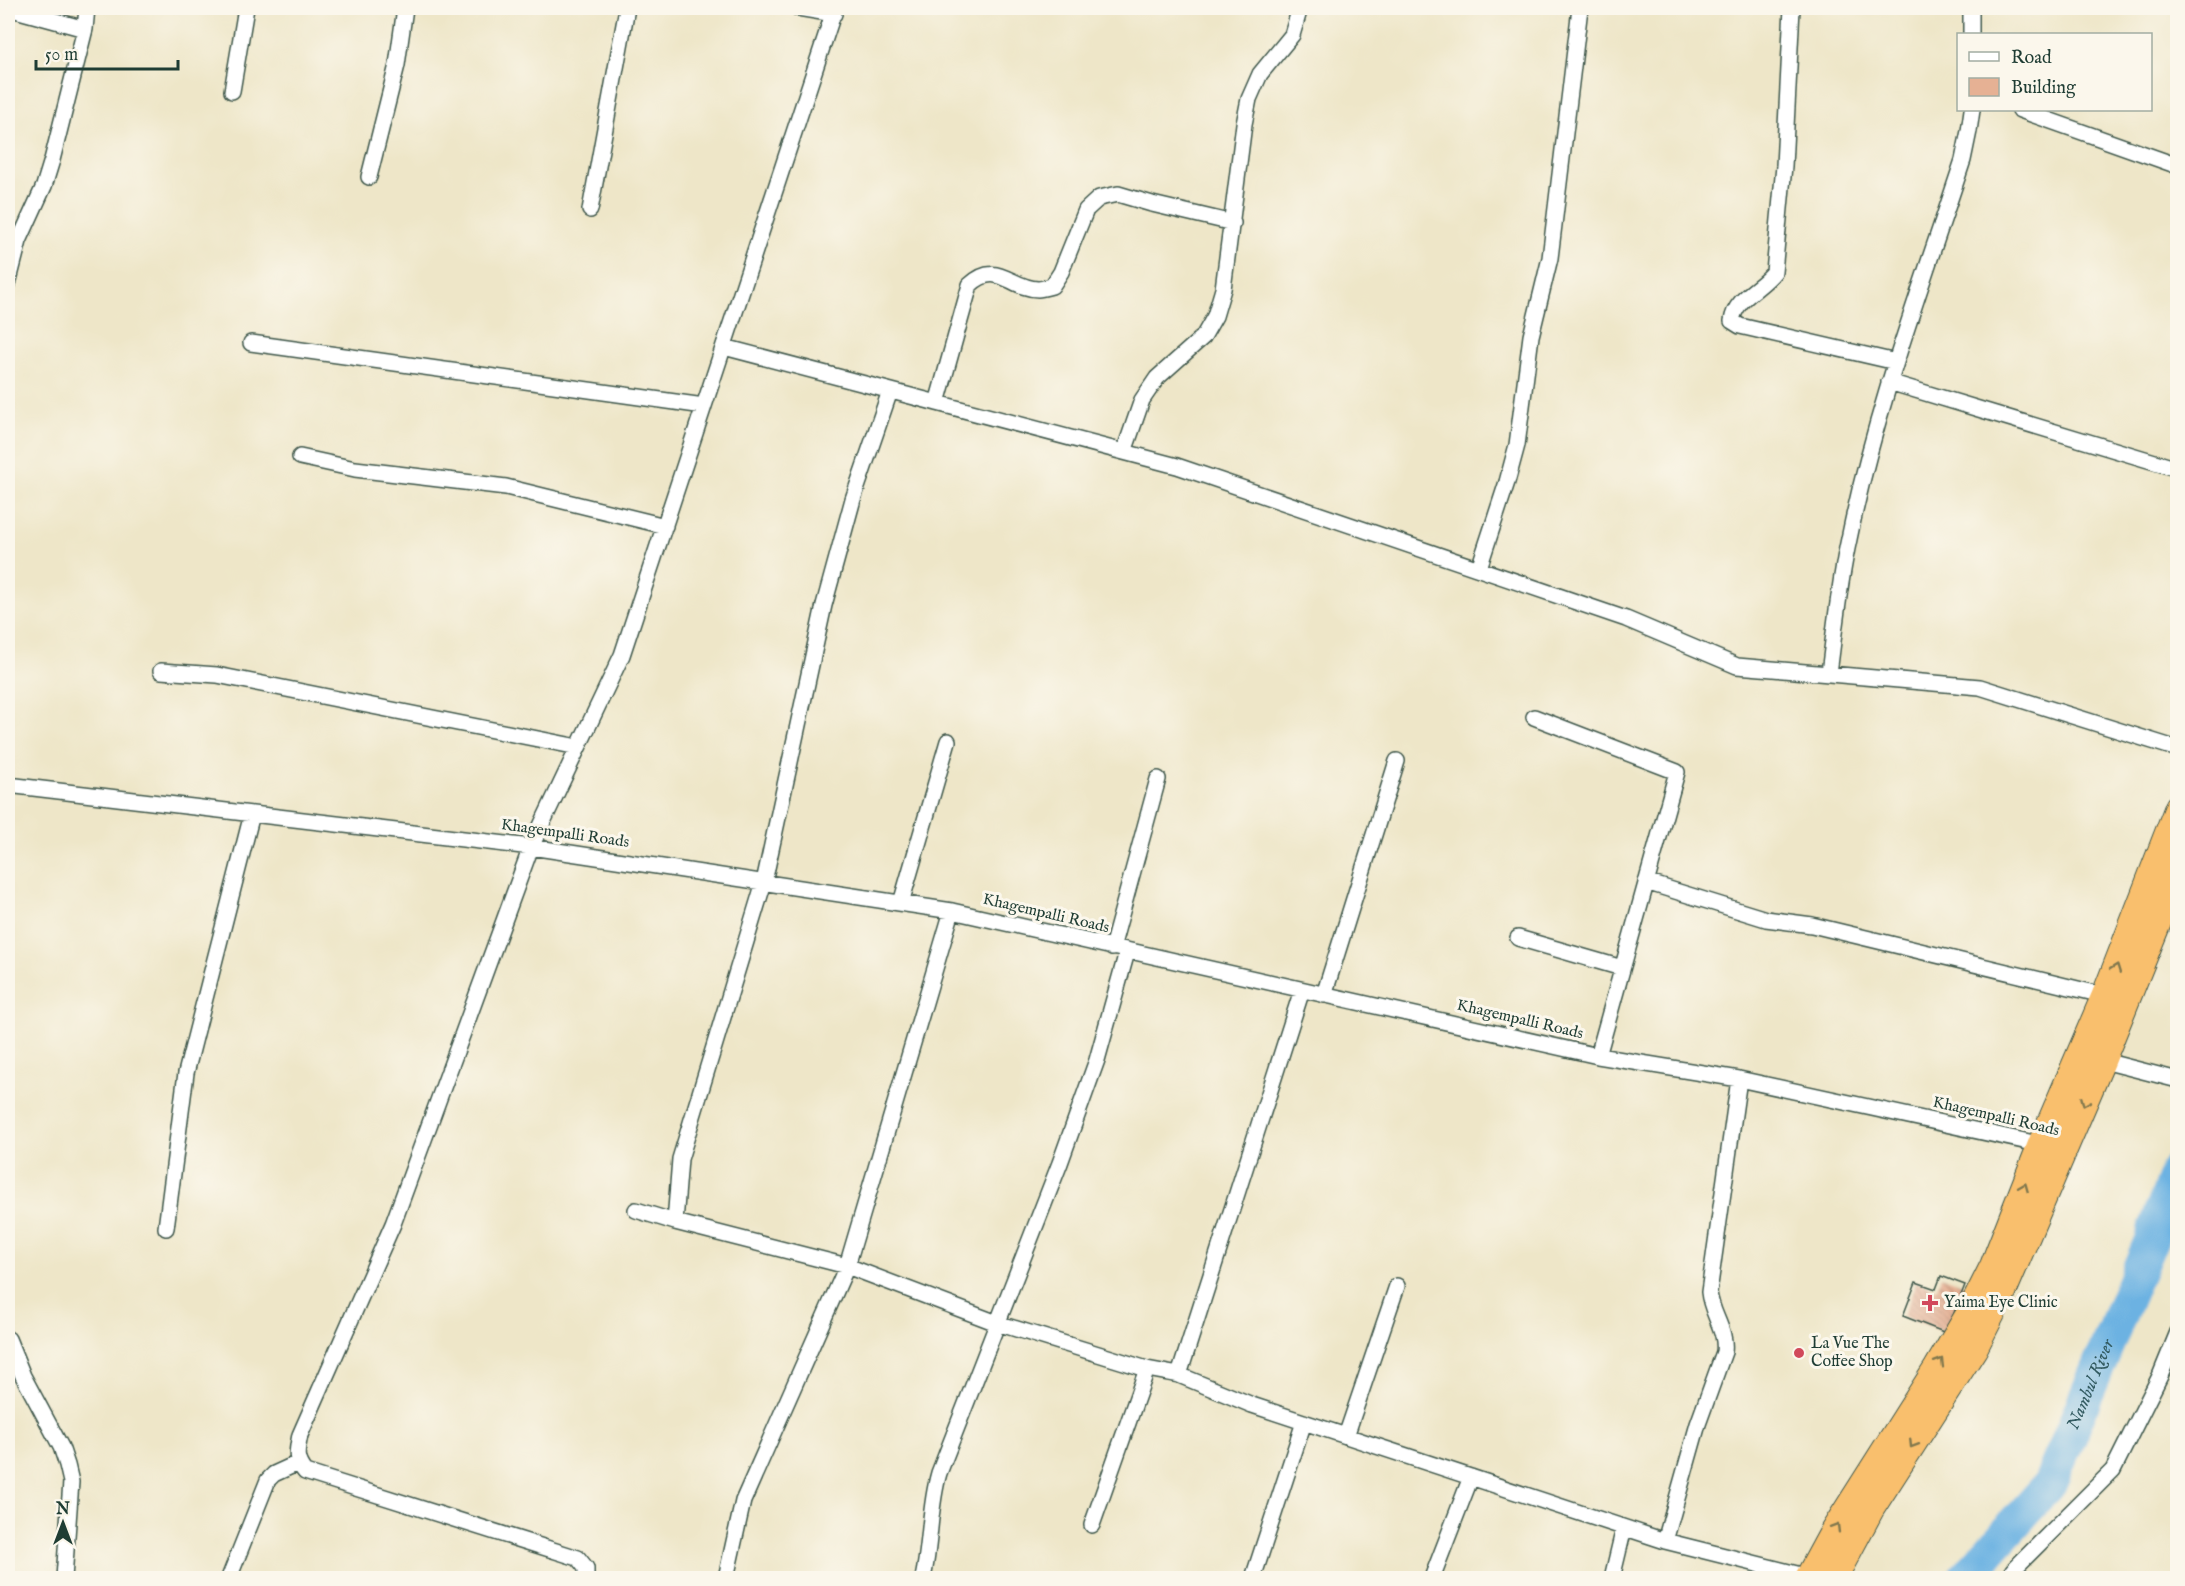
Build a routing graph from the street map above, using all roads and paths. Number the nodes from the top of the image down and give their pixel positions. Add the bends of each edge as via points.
1 (8, 8) edge
2 (87, 8) edge
3 (246, 8) edge
4 (405, 8) edge
5 (627, 8) edge
6 (798, 8) edge
7 (1300, 8) edge
8 (1580, 8) edge
9 (1792, 8) edge
10 (1971, 8) edge
11 (834, 11) edge
12 (85, 29) junction
13 (1971, 33) edge
14 (232, 91) dead end
15 (1971, 111) edge
16 (2023, 111) edge
17 (2178, 166) edge
18 (369, 177) dead end
19 (591, 210) dead end
20 (1233, 223) junction
21 (13, 238) edge
22 (8, 284) edge
23 (251, 343) dead end
24 (724, 347) junction
25 (1896, 362) junction
26 (1889, 382) junction
27 (890, 391) junction
28 (937, 403) junction
29 (704, 406) junction
30 (1125, 452) junction
31 (300, 457) dead end
32 (2178, 469) edge
33 (665, 525) junction
34 (1479, 568) junction
35 (161, 671) dead end
36 (1829, 674) junction
37 (1534, 717) dead end
38 (948, 741) dead end
39 (578, 747) junction
40 (2178, 749) edge
41 (1397, 761) dead end
42 (1158, 779) dead end
43 (8, 785) edge
44 (2178, 807) edge
45 (252, 814) junction
46 (531, 847) junction
47 (2178, 873) edge
48 (763, 882) junction
49 (1646, 882) junction
50 (901, 903) junction
51 (952, 911) junction
52 (1518, 938) dead end
53 (1120, 950) junction
54 (1622, 969) junction
55 (1302, 990) junction
56 (1324, 995) junction
57 (2116, 998) junction
58 (1598, 1056) junction
59 (2091, 1057) junction
60 (1739, 1079) junction
61 (2178, 1080) edge
62 (2053, 1148) junction
63 (636, 1210) dead end
64 (675, 1222) junction
65 (166, 1228) dead end
66 (848, 1266) junction
67 (1397, 1286) dead end
68 (997, 1323) junction
69 (2178, 1332) edge
70 (8, 1339) edge
71 (1147, 1369) junction
72 (1179, 1375) junction
73 (1304, 1422) junction
74 (1346, 1436) junction
75 (298, 1463) junction
76 (1471, 1477) junction
77 (1092, 1525) dead end
78 (1624, 1528) junction
79 (1665, 1541) junction
80 (64, 1578) edge
81 (229, 1578) edge
82 (586, 1578) edge
83 (726, 1578) edge
84 (923, 1578) edge
85 (1253, 1578) edge
86 (1432, 1578) edge
87 (1612, 1578) edge
88 (1810, 1578) edge
89 (1834, 1578) edge
90 (2008, 1578) edge

1 - 12 street
2 - 12 street
3 - 14 street
4 - 18 street via 397,65
5 - 19 street
6 - 11 street
7 - 20 street via 1292,35 1260,74 1249,99
8 - 34 street via 1551,249 1531,336 1517,445
9 - 25 street via 1774,272 1742,301 1732,321
10 - 13 street
11 - 24 street
12 - 21 street via 52,160
15 - 25 street via 1963,160
16 - 17 street
20 - 28 street via 1118,194 1099,198 1086,210 1052,286 1036,290 995,274 980,276 970,285
20 - 30 street via 1215,316 1203,337 1157,378 1142,400
21 - 22 street
23 - 29 street
24 - 27 street
24 - 29 street
25 - 26 street
26 - 32 street
26 - 36 street via 1849,536
27 - 28 street
27 - 48 street via 824,605
28 - 30 street
29 - 33 street
30 - 34 street
31 - 33 street via 355,469 506,487
33 - 39 street via 622,655
34 - 36 street via 1626,618 1737,666
35 - 39 street via 217,675
36 - 40 street via 1980,687
37 - 49 street via 1677,772
38 - 50 street
39 - 46 street
41 - 56 street
42 - 53 street
43 - 45 street, Khagempalli Roads
57 -> 44 highway
45 - 46 street, Khagempalli Roads
45 - 65 street via 186,1073
46 - 48 street, Khagempalli Roads
46 - 75 street via 393,1224 300,1435
47 - 57 highway
48 - 50 street, Khagempalli Roads
48 - 64 street via 680,1159
49 - 54 street
49 - 57 street via 1766,919 1812,925
50 - 51 street, Khagempalli Roads
51 - 53 street, Khagempalli Roads
51 - 66 street
52 - 54 street
53 - 55 street, Khagempalli Roads
53 - 68 street via 1097,1060
54 - 58 street
55 - 56 street, Khagempalli Roads
55 - 72 street
56 - 58 street, Khagempalli Roads
57 - 59 highway
58 - 60 street, Khagempalli Roads
59 - 61 street
59 - 62 highway
60 - 62 street, Khagempalli Roads
60 - 79 street via 1709,1292 1710,1306 1726,1341
88 -> 62 highway via 1834,1530 1969,1314
62 -> 89 highway via 2004,1290 1974,1349 1871,1509
63 - 64 street
64 - 66 street
66 - 68 street
66 - 83 street via 743,1501
67 - 74 street
68 - 71 street
68 - 84 street via 937,1480
69 - 90 street via 2113,1470
70 - 80 street via 67,1465 70,1482
71 - 72 street
71 - 77 street
72 - 73 street
73 - 74 street
73 - 85 street
74 - 76 street
75 - 81 street via 268,1480
75 - 82 street via 305,1472 318,1477 578,1558 586,1568
76 - 78 street
76 - 86 street
78 - 79 street
78 - 87 street
79 - 88 street

